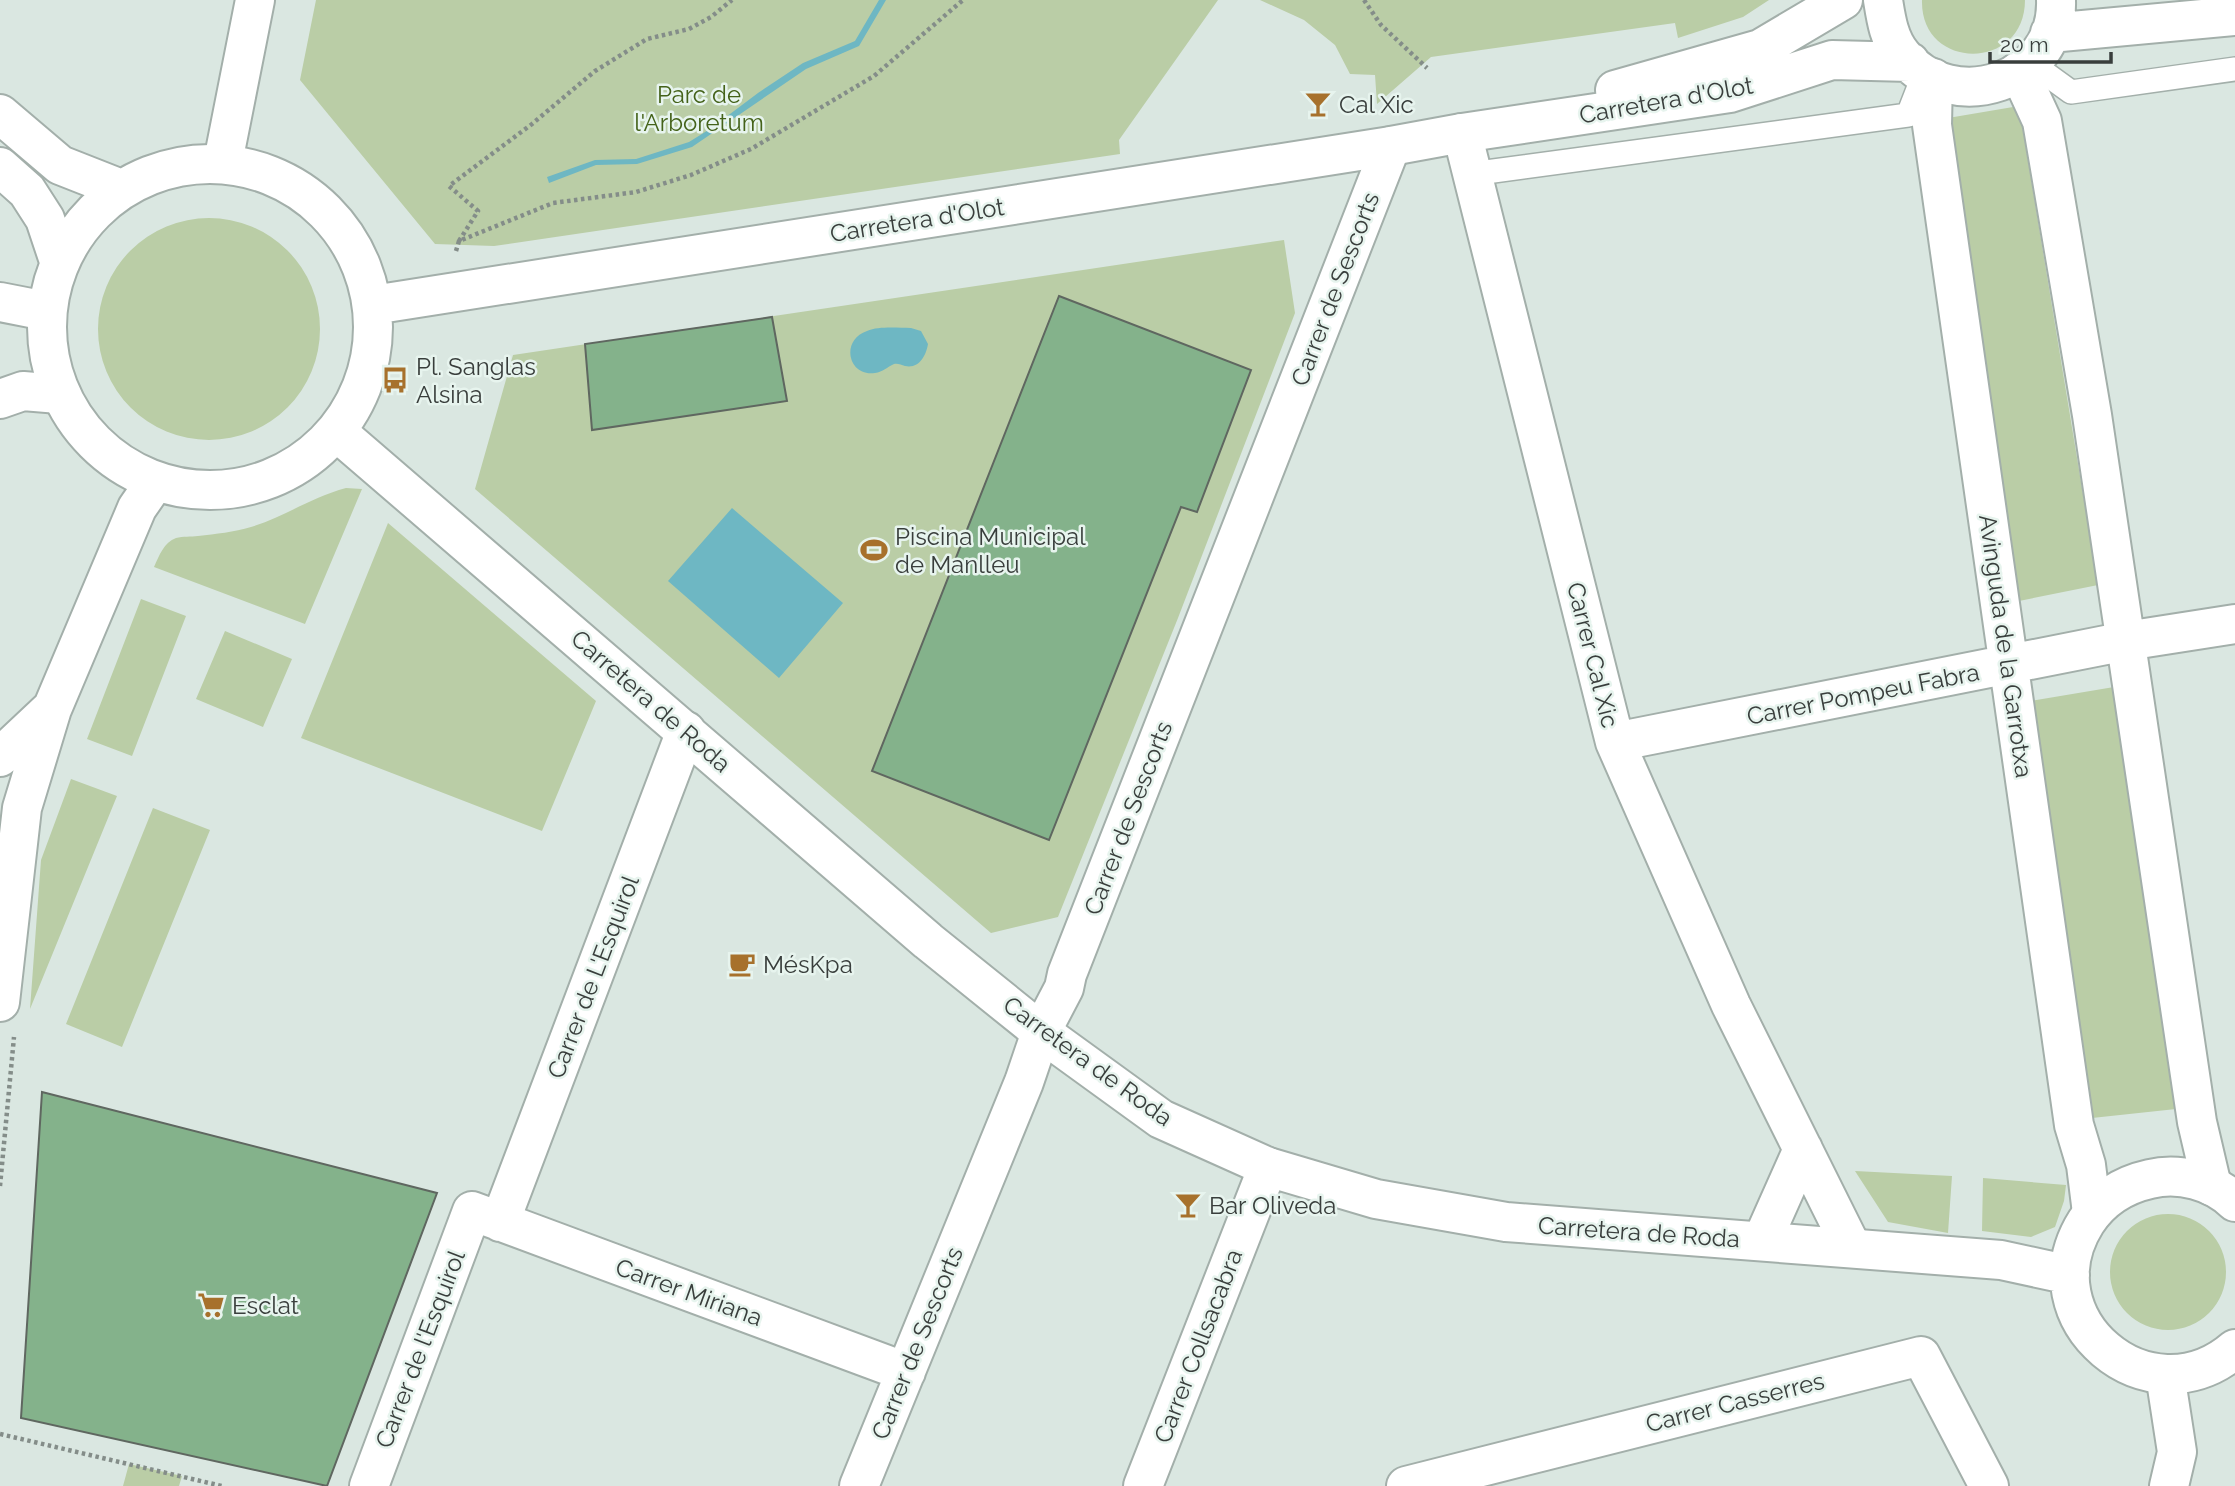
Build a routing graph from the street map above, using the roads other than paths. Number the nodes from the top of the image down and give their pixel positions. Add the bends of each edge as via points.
1 (255, 0) edge
2 (1843, 0) edge
3 (1883, 0) edge
4 (2235, 16) edge
5 (2039, 42) edge
6 (2235, 69) edge
7 (1922, 71) junction
8 (0, 114) edge
9 (1462, 133) junction
10 (1391, 146) junction
11 (223, 162) junction
12 (0, 167) edge
13 (1472, 174) junction
14 (121, 190) junction
15 (59, 261) junction
16 (0, 303) edge
17 (373, 305) junction
18 (46, 311) junction
19 (59, 394) junction
20 (0, 399) edge
21 (337, 432) junction
22 (155, 482) junction
23 (2235, 624) edge
24 (2126, 641) junction
25 (2009, 665) junction
26 (52, 709) junction
27 (686, 732) junction
28 (1615, 742) junction
29 (0, 757) edge
30 (0, 1002) edge
31 (1041, 1032) junction
32 (1803, 1149) junction
33 (1268, 1167) junction
34 (2224, 1194) edge
35 (2092, 1213) junction
36 (486, 1217) junction
37 (1762, 1241) junction
38 (1852, 1248) junction
39 (2070, 1275) junction
40 (2235, 1349) edge
41 (906, 1372) junction
42 (2165, 1374) junction
43 (369, 1486) edge
44 (859, 1486) edge
45 (1143, 1486) edge
46 (1406, 1486) edge
47 (1989, 1486) edge
48 (2169, 1486) edge

1 - 11 street
2 - 9 street, Carretera d'Olot via 1760,49
3 - 7 street via 1888,29 1902,55
4 - 5 street, Carretera d'Olot
5 - 6 lane via 2071,92
5 - 7 street, Carretera d'Olot via 2007,79 1979,87 1950,85
5 - 24 street via 2042,121
7 - 9 street, Carretera d'Olot via 1832,60 1730,93
7 - 13 lane via 1908,115
7 - 25 street, Avinguda de la Garrotxa
8 - 14 street via 60,165
9 - 10 street, Carretera d'Olot
9 - 13 street, Carrer Cal Xic
10 - 17 street, Carretera d'Olot
10 - 31 street, Carrer de Sescorts via 1064,988
11 - 14 street via 161,171
11 - 17 street via 277,176 302,190 331,217 359,258
12 - 15 street via 27,191 45,219
13 - 28 street, Carrer Cal Xic
14 - 15 street via 88,218
15 - 18 street
16 - 18 street
17 - 21 street via 374,343 365,380
18 - 19 street via 47,353
19 - 20 street via 23,391
19 - 22 street via 82,431 115,461
21 - 22 street via 312,456 264,482 209,491
21 - 27 street, Carretera de Roda
22 - 26 street via 137,508
23 - 24 street, Carrer Pompeu Fabra
24 - 25 street, Carrer Pompeu Fabra
24 - 34 street via 2197,1122
25 - 28 street, Carrer Pompeu Fabra
25 - 35 street, Avinguda de la Garrotxa via 2074,1125 2086,1165
26 - 29 street
26 - 30 street via 22,808
27 - 31 street, Carretera de Roda
27 - 36 street, Carrer de L'Esquirol
28 - 32 street, Carrer Cal Xic via 1731,1005
31 - 33 street, Carretera de Roda via 1161,1119
31 - 41 street, Carrer de Sescorts
32 - 37 street
32 - 38 street, Carrer Cal Xic
33 - 37 street, Carretera de Roda via 1376,1199 1506,1222
33 - 45 street, Carrer Collsacabra
34 - 35 street via 2194,1179 2157,1177 2121,1189
35 - 39 street via 2072,1252
36 - 41 street, Carrer Miriana
36 - 43 street, Carrer de l'Esquirol
37 - 38 street, Carretera de Roda
38 - 39 street, Carretera de Roda via 2001,1260
39 - 42 street via 2075,1307 2090,1336 2123,1363
40 - 42 street via 2207,1368
41 - 44 street, Carrer de Sescorts
42 - 48 street via 2177,1452
46 - 47 street, Carrer Casserres via 1921,1356

